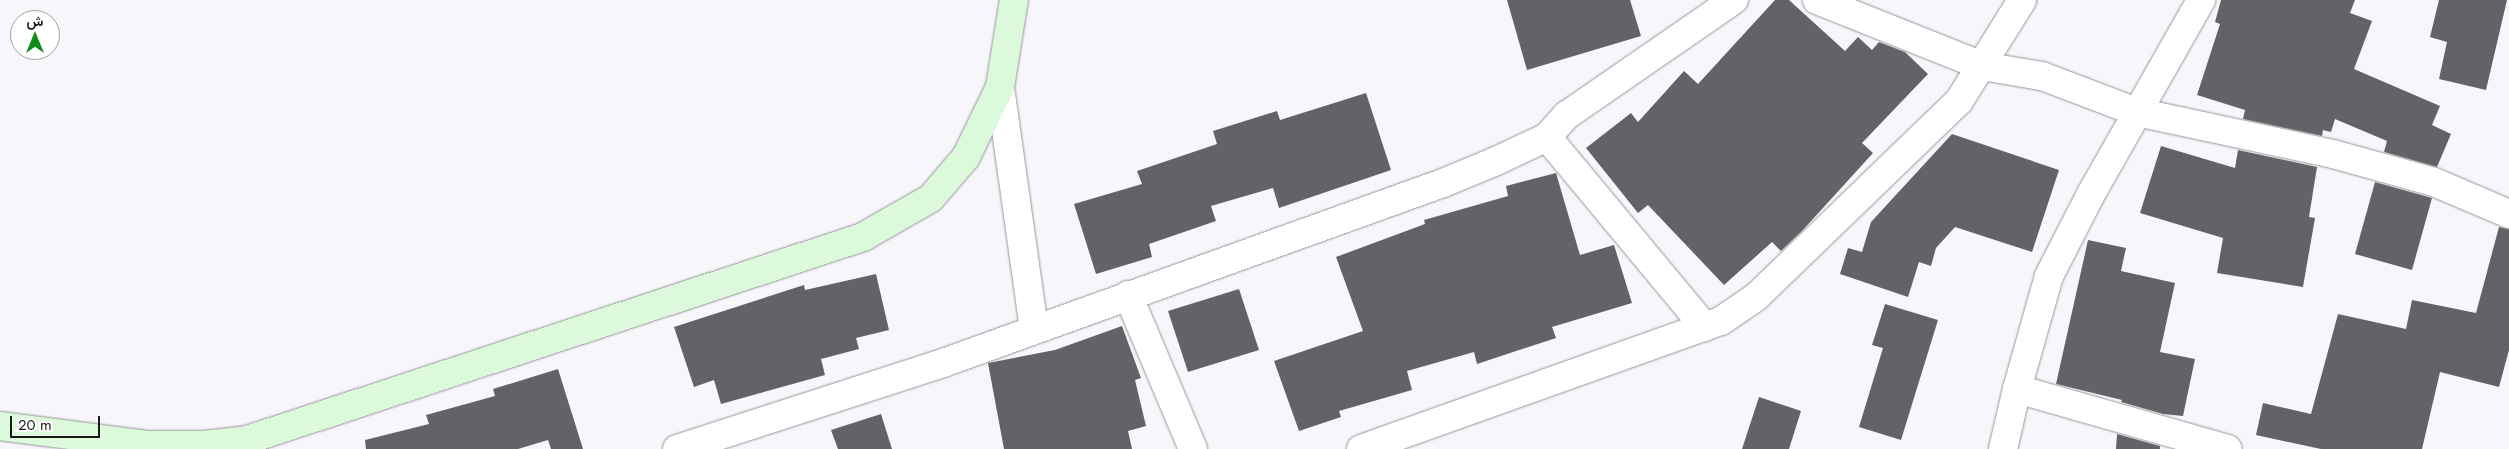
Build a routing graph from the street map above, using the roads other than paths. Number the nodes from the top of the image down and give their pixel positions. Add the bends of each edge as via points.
1 (1014, 0) edge
2 (1734, 0) edge
3 (1817, 0) edge
4 (2022, 0) edge
5 (2200, 0) edge
6 (1982, 66) junction
7 (1000, 87) junction
8 (2137, 112) junction
9 (1547, 137) junction
10 (2509, 214) edge
11 (1128, 295) junction
12 (1705, 327) junction
13 (1034, 330) junction
14 (2016, 389) junction
15 (0, 426) edge
16 (677, 449) edge
17 (1193, 449) edge
18 (1362, 449) edge
19 (2003, 449) edge
20 (2228, 449) edge

1 - 7 street
2 - 9 street via 1567,115
3 - 6 street
4 - 6 street
5 - 8 street
6 - 8 street via 2042,76
6 - 12 street via 1958,101 1756,297 1721,321
7 - 13 street
7 - 15 street via 966,157 931,198 863,237 247,440 204,445 150,445
8 - 10 street via 2333,154 2434,182
8 - 14 street via 2049,276
9 - 11 street via 1443,183
9 - 12 street
11 - 13 street
11 - 17 street
12 - 18 street
13 - 16 street via 943,363
14 - 19 street
14 - 20 street

